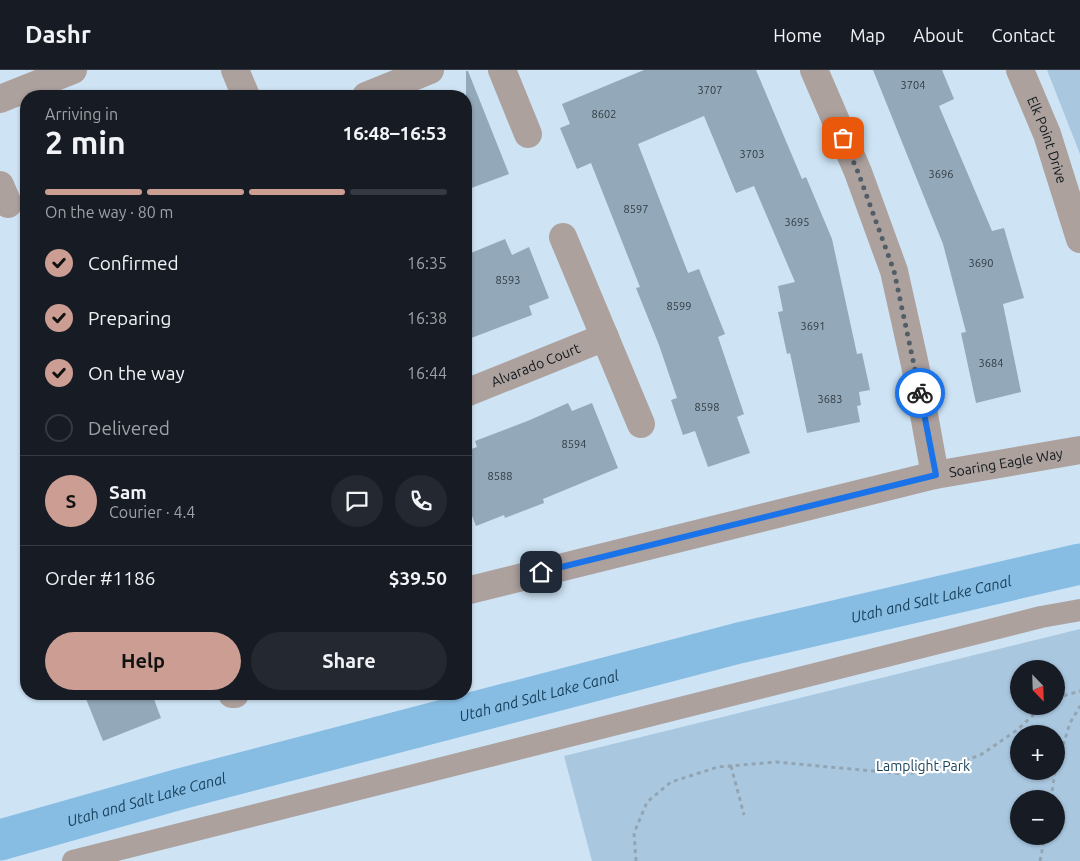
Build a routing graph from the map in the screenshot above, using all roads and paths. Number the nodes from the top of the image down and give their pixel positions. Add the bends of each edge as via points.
1 (73, 70) edge
2 (235, 70) edge
3 (430, 70) edge
4 (502, 70) edge
5 (814, 70) edge
6 (1020, 70) edge
7 (23, 90) edge
8 (243, 90) edge
9 (381, 90) edge
10 (20, 91) edge
11 (0, 99) edge
12 (528, 134) dead end
13 (564, 237) dead end
14 (1080, 240) edge
15 (605, 337) junction
16 (472, 391) edge
17 (641, 424) dead end
18 (1080, 450) edge
19 (936, 475) junction
20 (472, 589) edge
21 (1080, 610) edge
22 (1080, 691) edge
23 (1065, 695) edge
24 (1080, 706) edge
25 (1033, 715) edge
26 (1065, 740) edge
27 (731, 766) junction
28 (744, 815) dead end
29 (1043, 845) edge
30 (73, 861) edge
31 (636, 861) edge
32 (1040, 861) edge

1 - 7 street
2 - 8 street
3 - 9 street
4 - 12 street
5 - 19 street via 858,172 894,271
6 - 14 street, Elk Point Drive via 1047,134
10 - 11 street
13 - 15 street
15 - 16 street, Alvarado Court
15 - 17 street
18 - 19 street, Soaring Eagle Way
19 - 20 street, Soaring Eagle Way
21 - 30 lane via 1041,617
22 - 23 path
24 - 26 path
25 - 27 path via 982,754 948,768 905,774 776,762
27 - 28 path
27 - 31 path via 671,782 648,802 634,833
29 - 32 path

